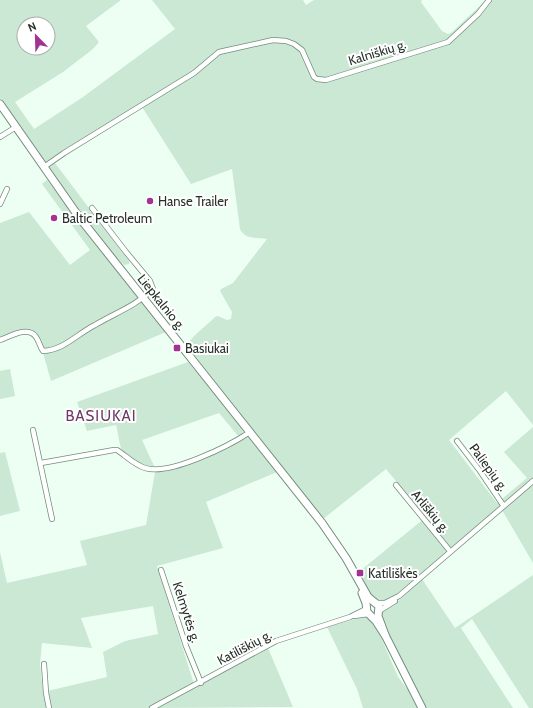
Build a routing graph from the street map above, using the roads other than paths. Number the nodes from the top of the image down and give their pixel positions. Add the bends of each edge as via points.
1 (490, 0) edge
2 (0, 104) edge
3 (16, 127) junction
4 (0, 138) edge
5 (44, 168) junction
6 (7, 189) dead end
7 (0, 204) edge
8 (92, 208) dead end
9 (143, 298) junction
10 (0, 340) edge
11 (33, 430) dead end
12 (250, 432) junction
13 (457, 441) dead end
14 (41, 463) junction
15 (533, 481) edge
16 (396, 485) dead end
17 (503, 505) junction
18 (52, 519) dead end
19 (450, 551) junction
20 (161, 570) dead end
21 (399, 596) junction
22 (372, 609) junction
23 (44, 664) dead end
24 (201, 683) junction
25 (48, 708) edge
26 (152, 708) edge
27 (422, 708) edge

1 - 5 street, Kalniškių g. via 448,42 326,80 317,79 312,75 299,47 286,41 273,40 219,52 194,72
2 - 3 highway, Liepkalnio g.
3 - 4 street
3 - 5 highway, Liepkalnio g.
5 - 9 highway, Liepkalnio g.
6 - 7 street
8 - 9 street via 150,281 153,289
9 - 10 street via 97,323 59,348 43,351 36,337 30,332
9 - 12 highway, Liepkalnio g.
11 - 14 street
12 - 14 street via 219,450 158,470 139,466 117,450
12 - 22 highway, Liepkalnio g. via 308,504 346,558
13 - 17 street, Paliepių g.
14 - 18 street
15 - 17 street, Katiliškių g.
16 - 19 street, Arliškių g.
17 - 19 street, Katiliškių g.
19 - 21 street, Katiliškių g.
20 - 24 street, Kelmytės g.
21 - 22 street, Katiliškių g.
21 - 22 street, Katiliškių g. via 394,602
22 - 24 street, Katiliškių g. via 276,641
22 - 27 highway, Liepkalnio g.
23 - 25 street
24 - 26 street, Katiliškių g.

